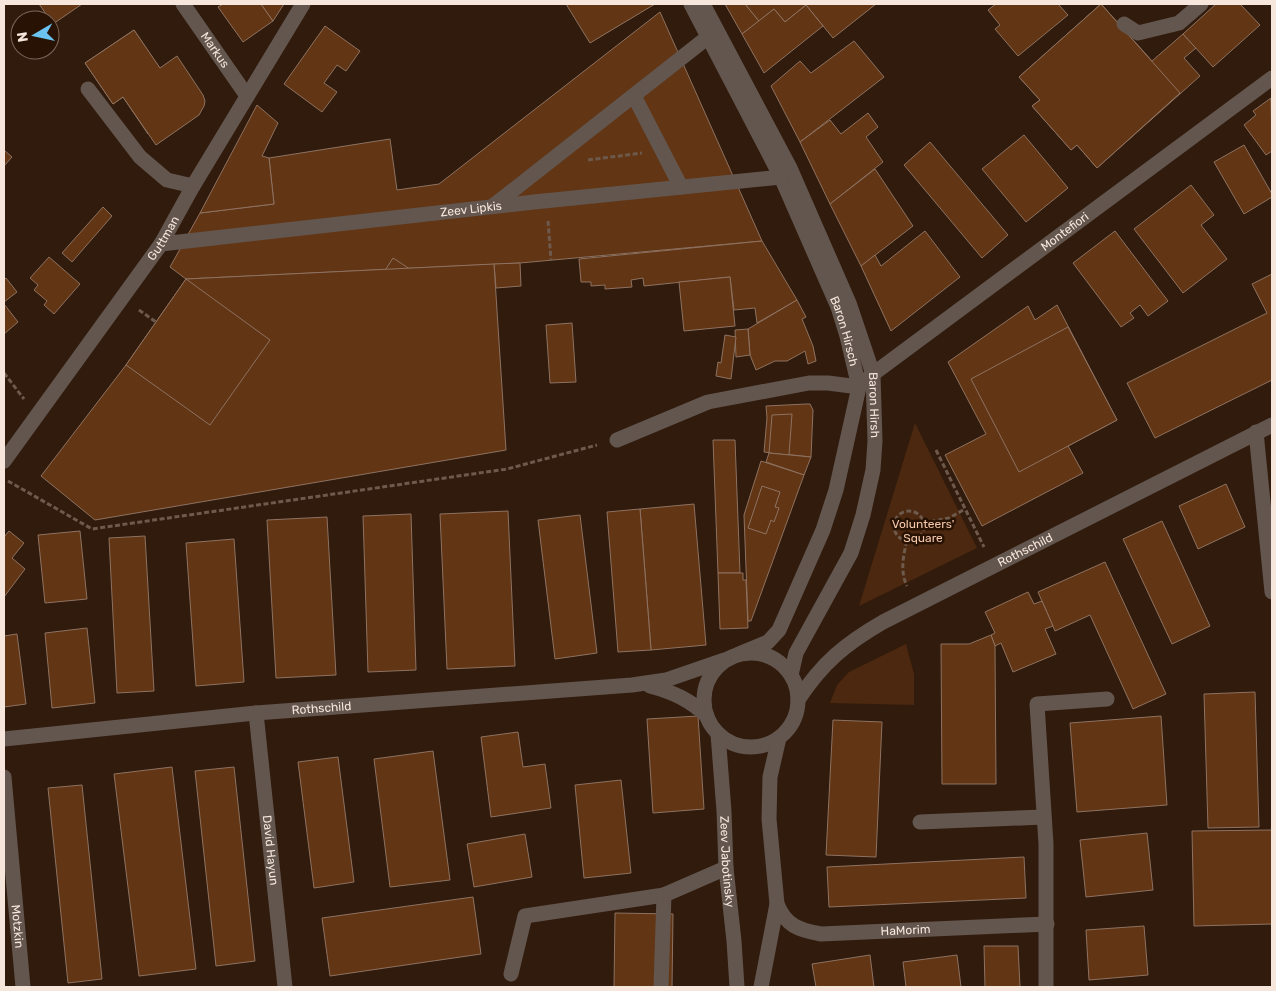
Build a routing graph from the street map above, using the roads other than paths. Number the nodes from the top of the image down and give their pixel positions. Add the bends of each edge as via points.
1 (183, 4) edge
2 (303, 4) edge
3 (691, 4) edge
4 (703, 4) edge
5 (1201, 4) edge
6 (1124, 24) dead end
7 (708, 37) junction
8 (1272, 78) edge
9 (88, 90) dead end
10 (247, 96) junction
11 (634, 96) junction
12 (781, 177) junction
13 (524, 182) junction
14 (193, 186) junction
15 (681, 187) junction
16 (540, 201) junction
17 (493, 206) junction
18 (162, 244) junction
19 (873, 374) junction
20 (859, 387) junction
21 (1272, 425) edge
22 (1256, 432) junction
23 (617, 440) road end
24 (4, 460) edge
25 (1272, 592) edge
26 (739, 654) junction
27 (724, 660) junction
28 (791, 675) junction
29 (639, 684) junction
30 (1107, 699) dead end
31 (798, 700) junction
32 (256, 712) junction
33 (707, 716) junction
34 (718, 734) junction
35 (779, 738) junction
36 (4, 739) edge
37 (4, 777) edge
38 (1044, 816) junction
39 (920, 822) dead end
40 (726, 868) junction
41 (664, 894) junction
42 (777, 904) junction
43 (1047, 924) junction
44 (511, 974) dead end
45 (20, 987) edge
46 (285, 987) edge
47 (661, 987) edge
48 (737, 987) edge
49 (761, 987) edge
50 (1046, 987) edge

1 - 10 street, Markus
2 - 10 street, Guttman
3 - 7 street, Baron Hirsch
4 - 19 street, Baron Hirsh via 790,168 849,303
5 - 6 street via 1179,23 1138,33
7 - 11 street
7 - 12 street, Baron Hirsch
8 - 19 street, Montefiori
9 - 14 street via 140,157 167,180
10 - 14 street, Guttman
11 - 13 street
11 - 15 street
12 - 15 street, Zeev Lipkis
12 - 20 street, Baron Hirsch via 838,307
13 - 16 street
13 - 17 street
14 - 18 street, Guttman
15 - 16 street, Zeev Lipkis
16 - 17 street, Zeev Lipkis
17 - 18 street, Zeev Lipkis
18 - 24 street, Guttman
19 - 20 street, Montefiori
19 - 28 street, Baron Hirsh via 875,441 863,515 851,553 796,653
20 - 23 street via 809,383 708,402
20 - 26 street, Baron Hirsch via 836,490 779,630 768,642
21 - 22 street, Rothschild
22 - 25 street
22 - 31 street, Rothschild via 864,633 822,666
26 - 27 street
26 - 28 street via 765,654 784,665
27 - 29 street, Rothschild via 666,680
27 - 33 street via 706,685
28 - 31 street
29 - 32 street, Rothschild
29 - 33 street, Rothschild via 668,690
30 - 38 street via 1037,704
31 - 35 street via 796,715
32 - 36 street, Rothschild
32 - 46 street, David Hayun
33 - 34 street
34 - 35 street via 729,743 755,747
34 - 40 street, Zeev Jabotinsky
35 - 42 street via 770,778 769,820
37 - 45 street, Motzkin
38 - 39 street
38 - 43 street
40 - 41 street
40 - 48 street, Zeev Jabotinsky
41 - 44 street via 525,916
41 - 47 street
42 - 43 street, HaMorim via 782,917 792,925 821,934
42 - 49 street
43 - 50 street

